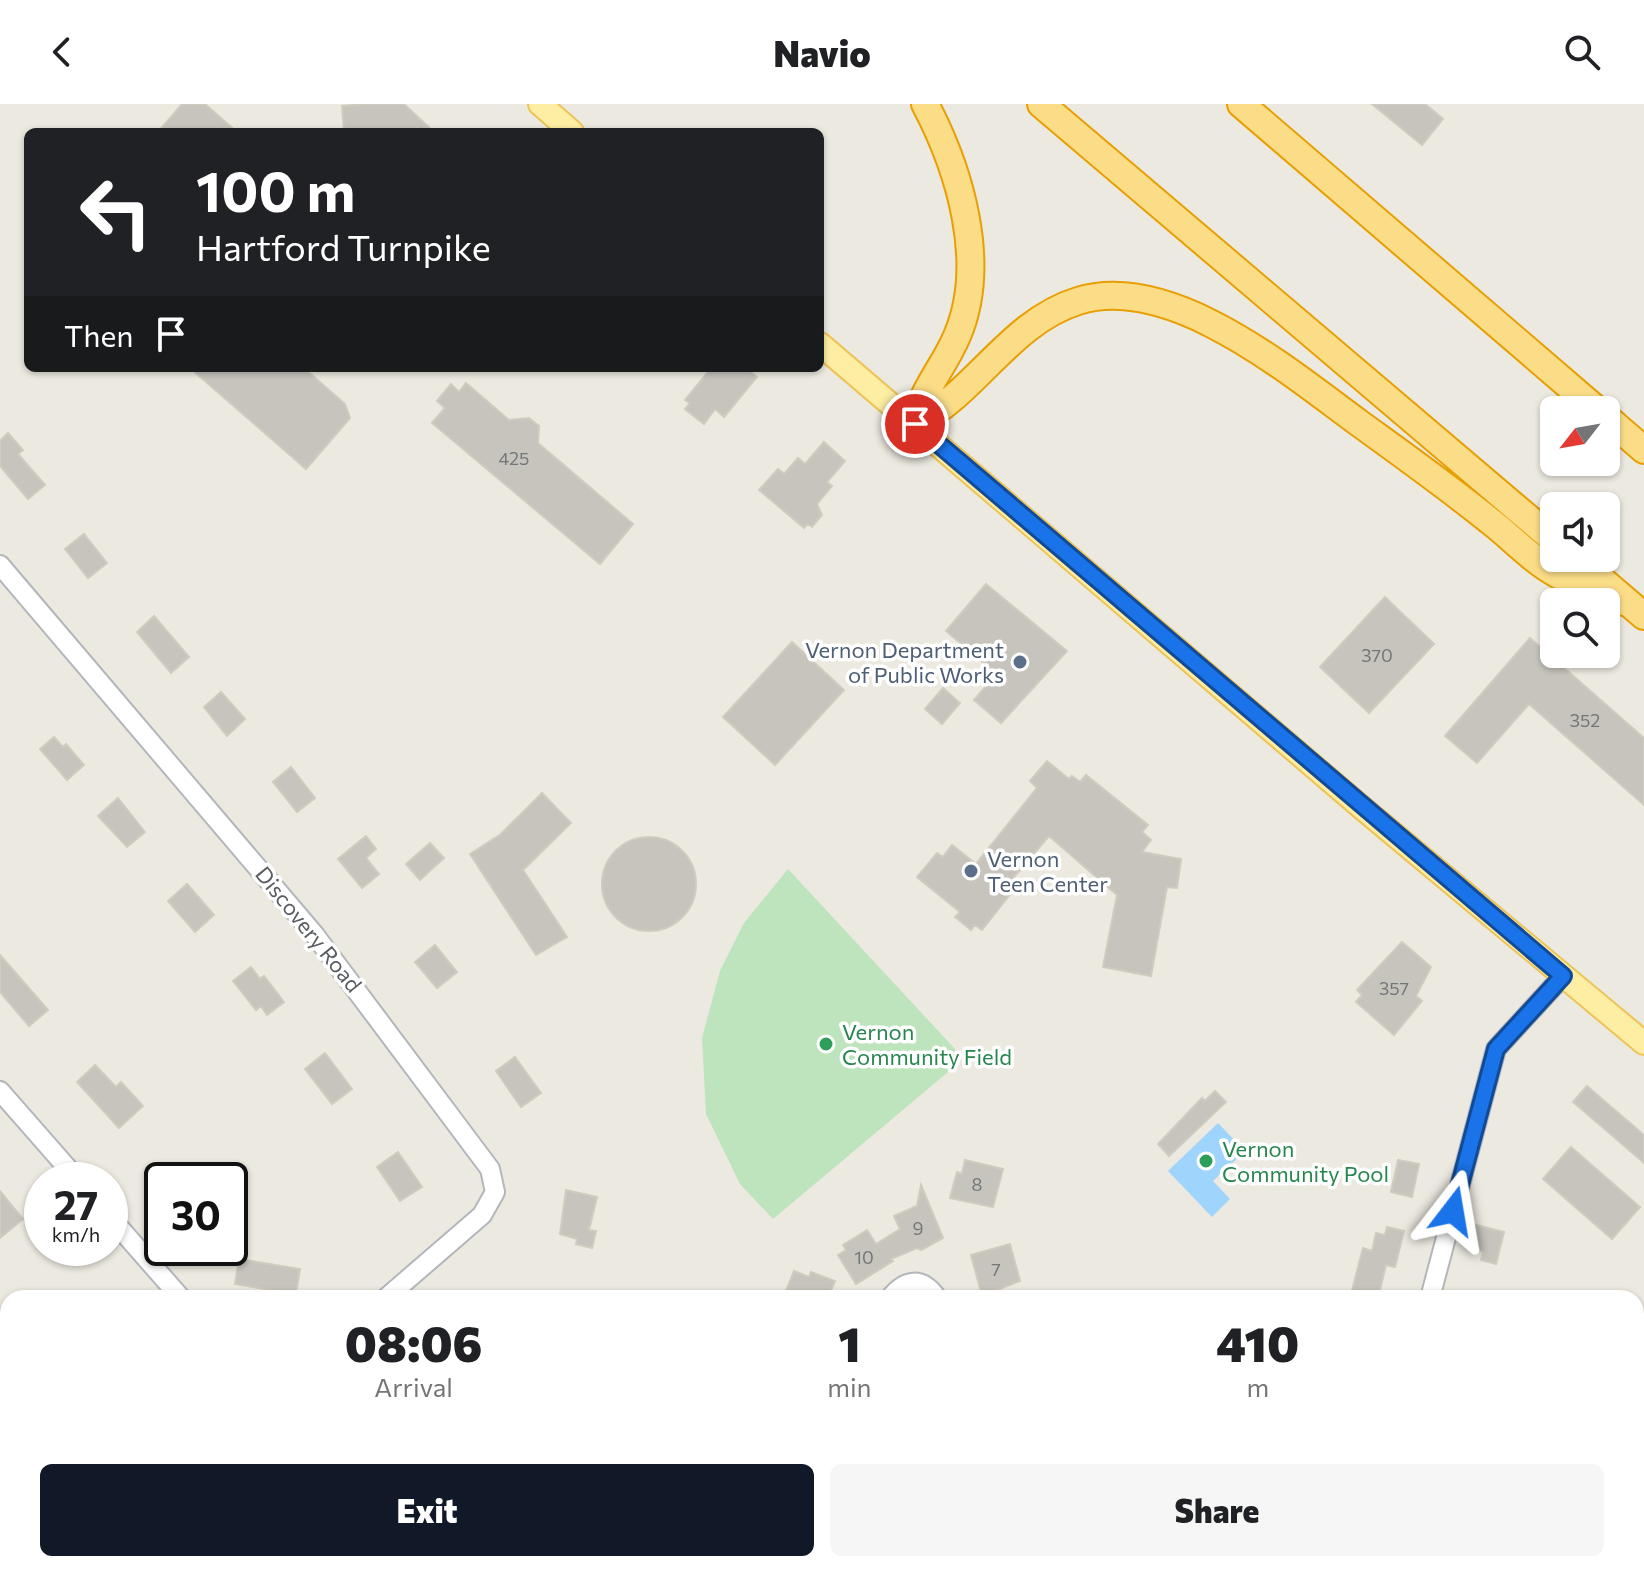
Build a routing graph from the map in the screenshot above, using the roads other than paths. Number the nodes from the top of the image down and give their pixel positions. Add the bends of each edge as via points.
1 (540, 104) edge
2 (925, 104) edge
3 (1041, 104) edge
4 (1241, 104) edge
5 (567, 128) edge
6 (824, 347) edge
7 (1581, 396) edge
8 (915, 424) junction
9 (1620, 429) edge
10 (1644, 450) edge
11 (1540, 528) edge
12 (0, 565) edge
13 (1592, 572) edge
14 (1637, 610) edge
15 (1563, 976) junction
16 (1644, 1043) edge
17 (0, 1091) edge
18 (62, 1162) edge
19 (128, 1238) edge
20 (174, 1290) edge
21 (395, 1290) edge
22 (898, 1290) edge
23 (929, 1290) edge
24 (1432, 1290) edge

1 - 5 main road
2 - 8 highway via 962,202 969,287 960,329 923,392
3 - 11 highway
4 - 7 highway
6 - 8 main road
8 - 14 highway via 949,403 1007,346 1055,311 1098,297 1145,300 1192,315 1243,342 1428,473 1556,574
8 - 15 main road
9 - 10 highway
12 - 21 street, Discovery Road via 314,934 490,1169 495,1192 482,1215
13 - 14 highway
15 - 16 main road
15 - 24 street via 1496,1049
17 - 18 street
19 - 20 street
22 - 23 street via 914,1281

